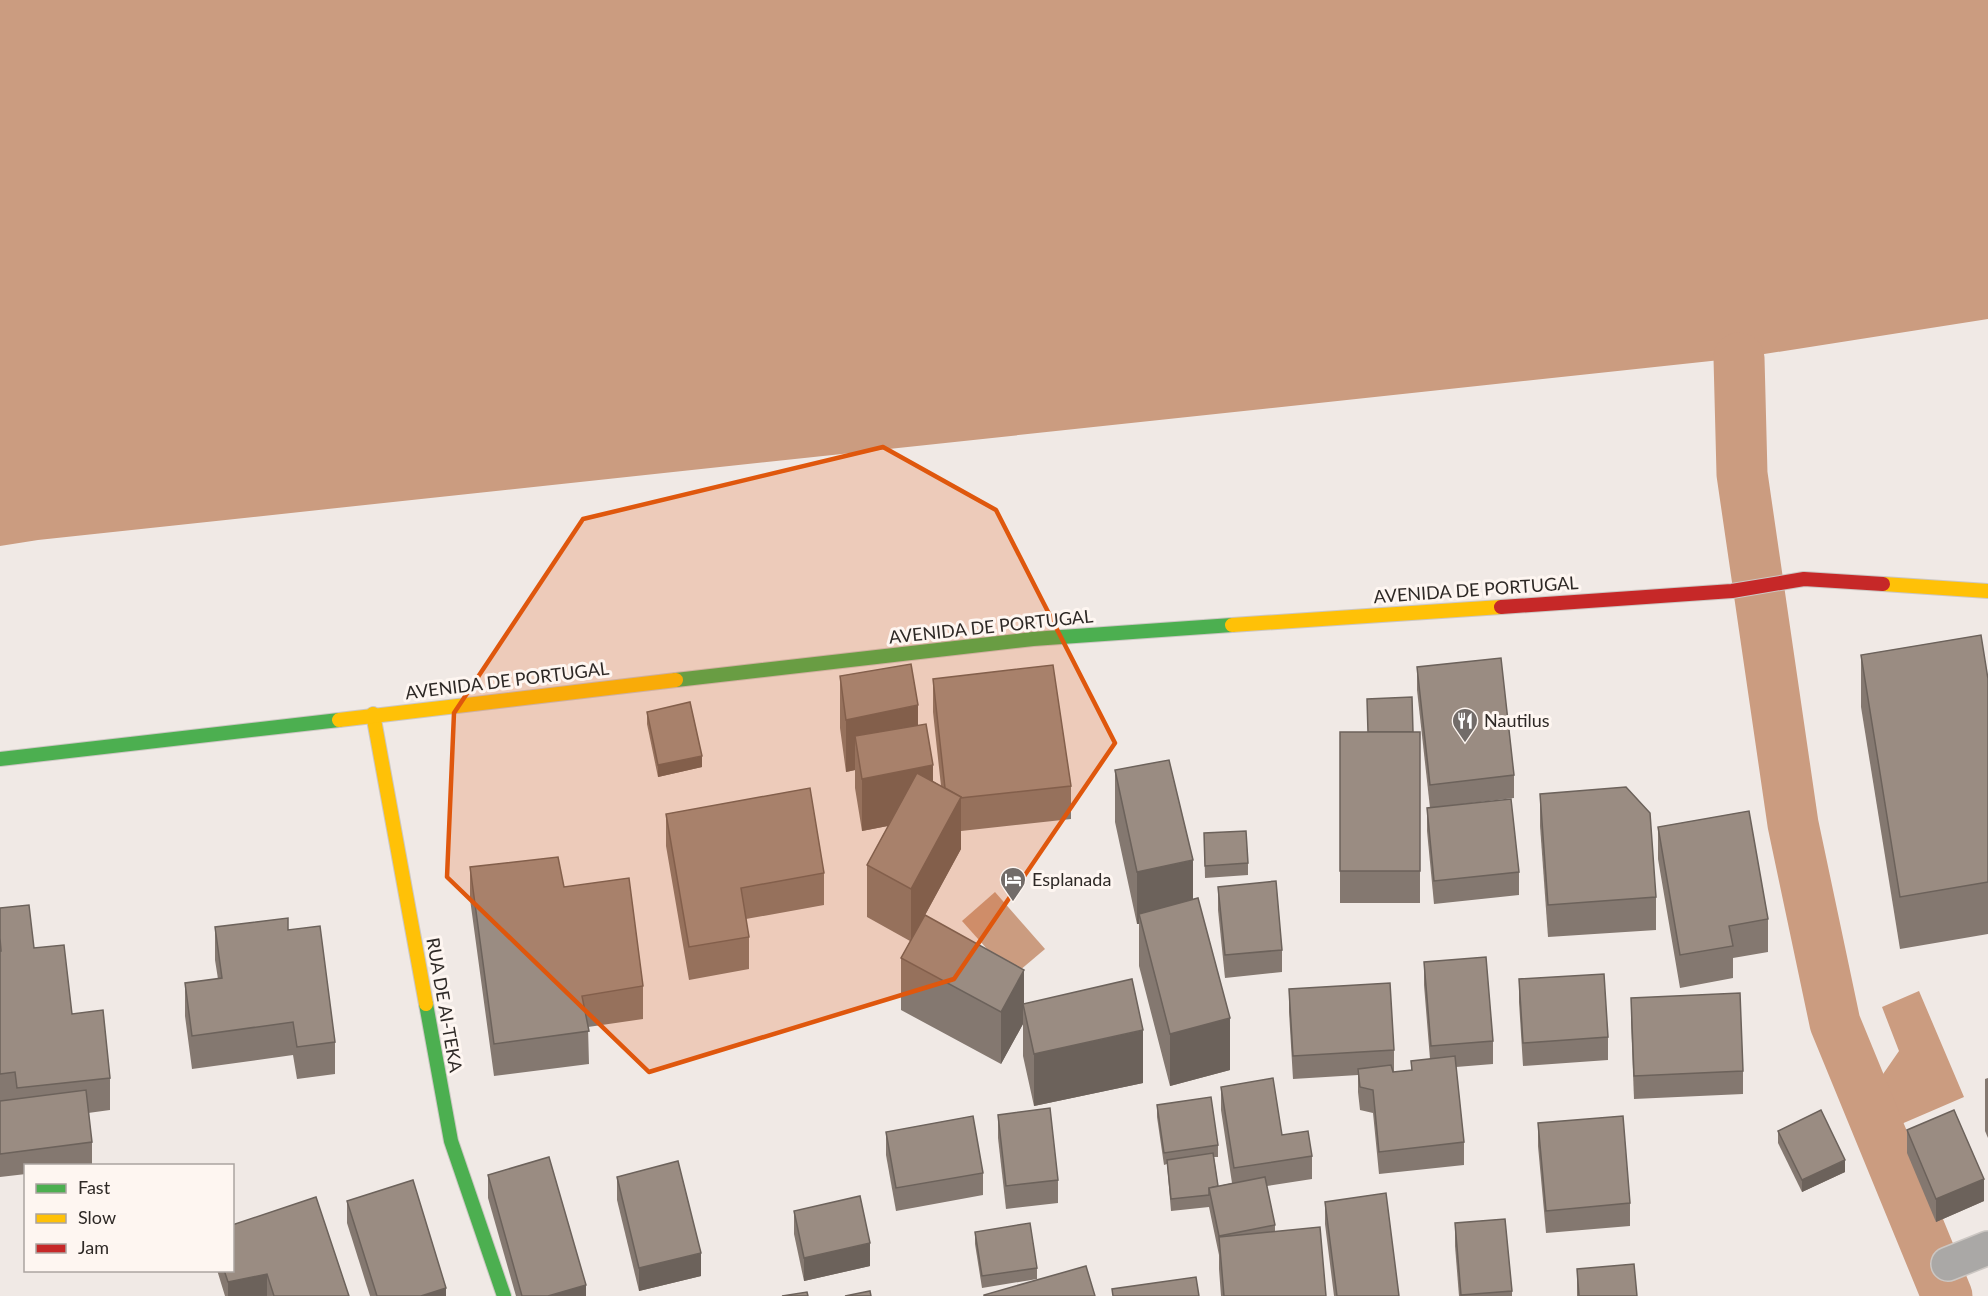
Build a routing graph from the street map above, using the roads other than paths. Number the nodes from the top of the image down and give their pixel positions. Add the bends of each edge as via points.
1 (1988, 591) edge
2 (373, 714) junction
3 (0, 759) edge
4 (1988, 1248) edge
5 (1948, 1264) dead end
6 (504, 1296) edge

1 - 2 main road, AVENIDA DE PORTUGAL via 1804,579 1732,591 1033,639
2 - 3 main road, AVENIDA DE PORTUGAL
2 - 6 main road, RUA DE AI-TEKA via 451,1141
4 - 5 street

